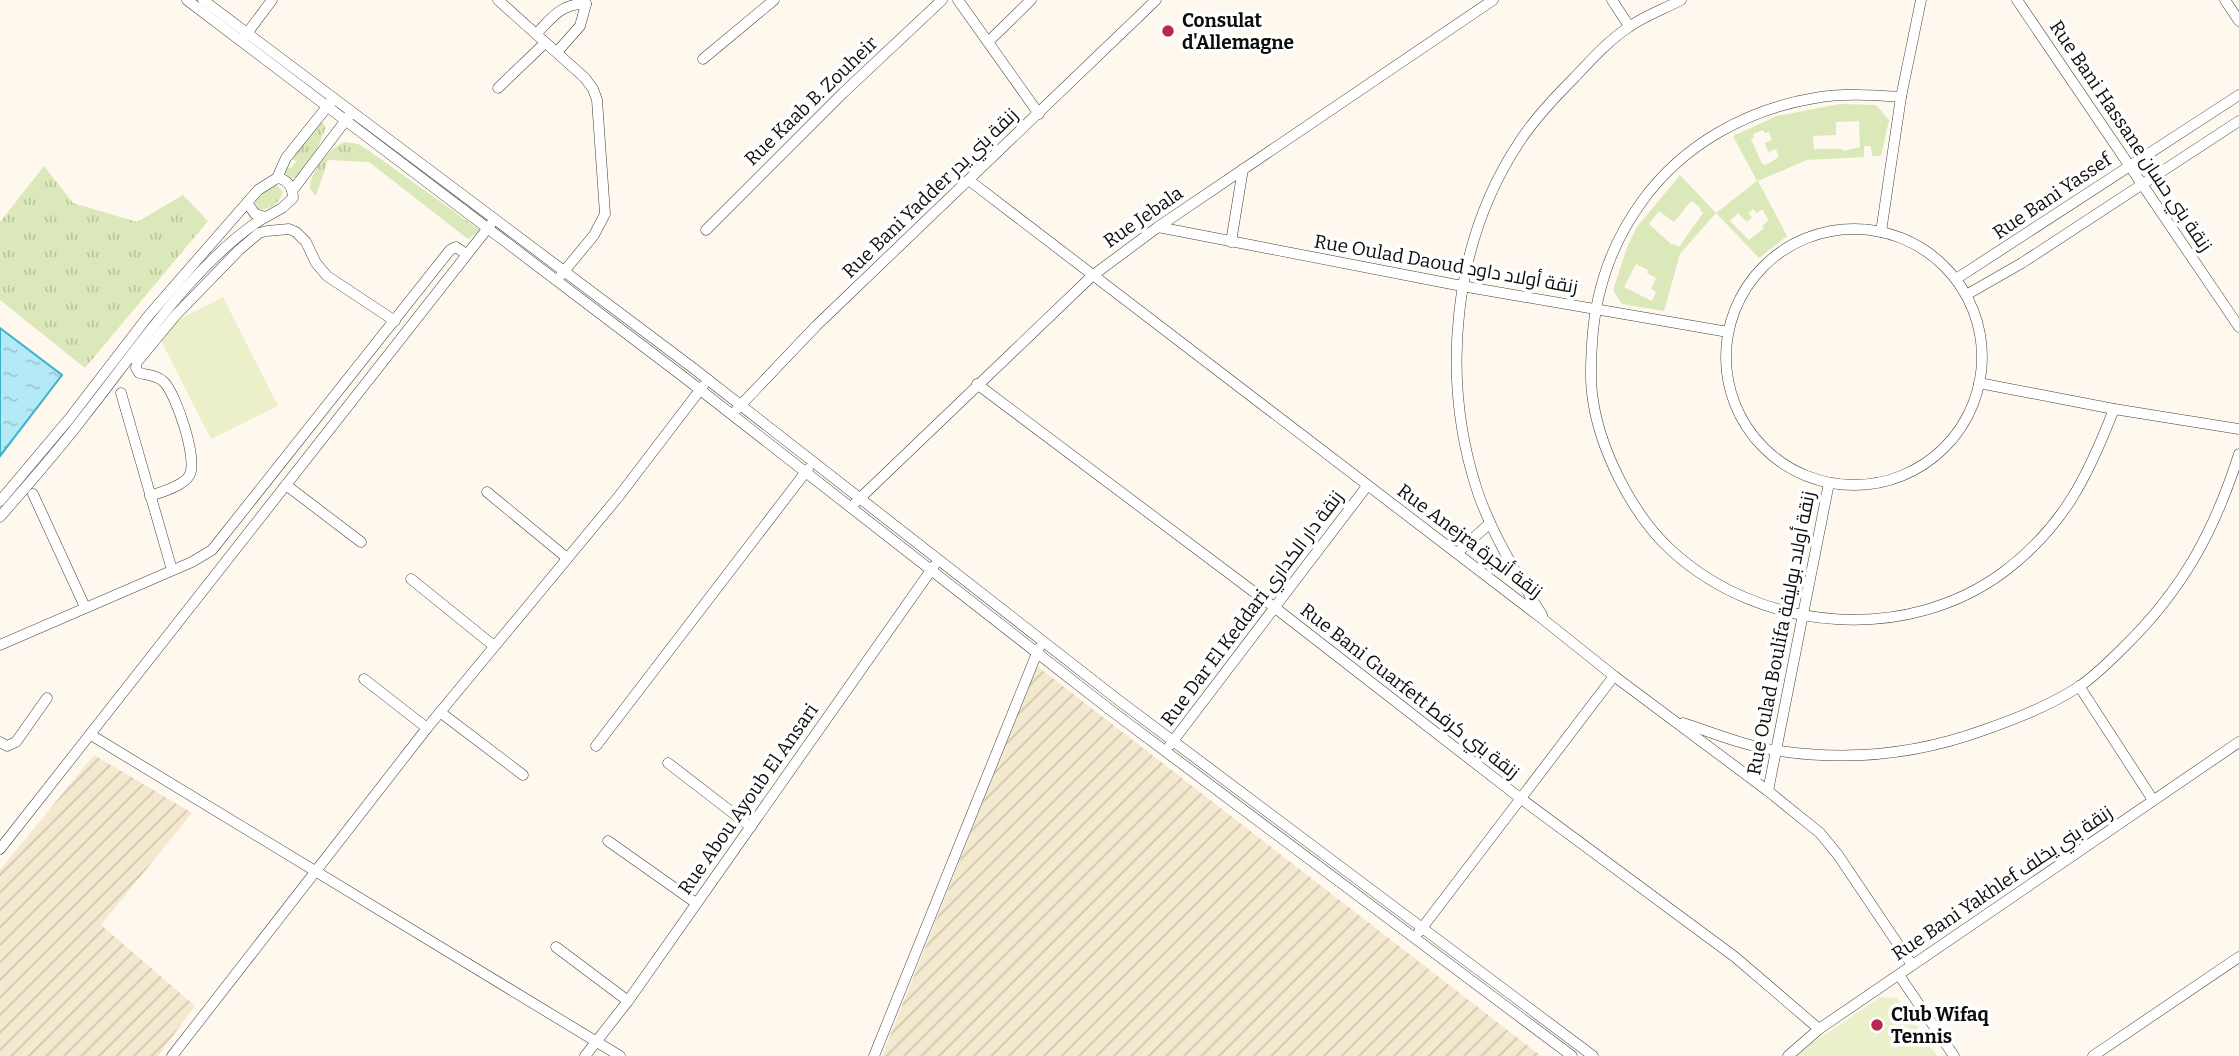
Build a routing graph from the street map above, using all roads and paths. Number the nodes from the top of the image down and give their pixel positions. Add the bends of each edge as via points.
1 (187, 0) edge
2 (203, 0) edge
3 (272, 0) edge
4 (498, 0) edge
5 (774, 0) edge
6 (942, 0) edge
7 (958, 0) edge
8 (1031, 0) edge
9 (1156, 0) edge
10 (1470, 0) edge
11 (1493, 0) edge
12 (1612, 0) edge
13 (1681, 0) edge
14 (1921, 0) edge
15 (2017, 0) edge
16 (2225, 0) edge
17 (584, 2) edge
18 (1477, 11) junction
19 (2239, 21) edge
20 (1629, 26) junction
21 (536, 34) junction
22 (245, 37) junction
23 (989, 41) junction
24 (545, 43) junction
25 (557, 52) junction
26 (703, 59) dead end
27 (498, 88) dead end
28 (2239, 95) edge
29 (1901, 97) junction
30 (330, 102) junction
31 (1039, 114) junction
32 (349, 116) junction
33 (2239, 121) edge
34 (2130, 165) junction
35 (1243, 169) junction
36 (276, 178) junction
37 (970, 181) junction
38 (2143, 183) junction
39 (292, 191) junction
40 (248, 204) junction
41 (265, 217) junction
42 (490, 224) junction
43 (1158, 227) junction
44 (706, 230) dead end
45 (1881, 232) junction
46 (1231, 242) junction
47 (466, 254) junction
48 (563, 272) junction
49 (1092, 276) junction
50 (1955, 279) junction
51 (555, 281) junction
52 (1462, 286) junction
53 (1966, 295) junction
54 (1596, 308) junction
55 (394, 321) junction
56 (2239, 327) edge
57 (1728, 331) junction
58 (708, 380) junction
59 (1979, 383) junction
60 (977, 384) junction
61 (701, 390) junction
62 (121, 393) dead end
63 (740, 405) junction
64 (2114, 409) junction
65 (732, 414) junction
66 (2239, 429) edge
67 (2239, 454) edge
68 (813, 463) junction
69 (806, 473) junction
70 (1829, 483) junction
71 (286, 485) junction
72 (1367, 486) junction
73 (487, 492) dead end
74 (33, 494) dead end
75 (150, 496) junction
76 (859, 499) junction
77 (0, 501) edge
78 (850, 508) junction
79 (0, 517) edge
80 (1490, 523) junction
81 (361, 541) dead end
82 (1457, 553) junction
83 (567, 558) junction
84 (938, 561) junction
85 (172, 570) junction
86 (931, 572) junction
87 (411, 579) dead end
88 (85, 607) junction
89 (1273, 607) junction
90 (1803, 616) junction
91 (1545, 620) junction
92 (1042, 642) junction
93 (0, 645) edge
94 (494, 646) junction
95 (1036, 653) junction
96 (1614, 676) junction
97 (365, 679) dead end
98 (2080, 686) junction
99 (47, 698) dead end
100 (440, 712) junction
101 (1675, 721) junction
102 (427, 728) junction
103 (91, 734) junction
104 (1173, 741) junction
105 (0, 742) edge
106 (2239, 742) edge
107 (596, 746) dead end
108 (1166, 751) junction
109 (1777, 751) junction
110 (668, 763) dead end
111 (523, 775) dead end
112 (1768, 791) junction
113 (1520, 798) junction
114 (2153, 800) junction
115 (751, 827) junction
116 (608, 841) dead end
117 (0, 849) edge
118 (316, 870) junction
119 (696, 903) junction
120 (1422, 928) junction
121 (1414, 938) junction
122 (556, 947) dead end
123 (2239, 957) edge
124 (1912, 965) junction
125 (1899, 975) junction
126 (628, 1001) junction
127 (1819, 1029) junction
128 (597, 1041) junction
129 (172, 1056) edge
130 (585, 1056) edge
131 (620, 1056) edge
132 (874, 1056) edge
133 (1572, 1056) edge
134 (1593, 1056) edge
135 (1788, 1056) edge
136 (1954, 1056) edge
137 (2093, 1056) edge

1 - 22 street
2 - 22 street
3 - 22 street
4 - 21 street
5 - 26 street
6 - 44 street, Rue Kaab B. Zouheir
7 - 23 street
8 - 23 street
9 - 31 street, Rue Bani Yadder زنقة بني يدر
10 - 18 street
11 - 18 street, Rue Jebala
12 - 20 street
13 - 20 street
14 - 29 street
15 - 34 street, Rue Bani Hassane زنقة بني حسان
16 - 19 street
17 - 21 street via 561,9
17 - 25 street via 580,26
18 - 35 street, Rue Jebala
20 - 52 street via 1555,98 1519,142 1484,212
21 - 24 street
22 - 30 street
23 - 31 street
24 - 25 street
24 - 27 street
25 - 48 street via 597,97 605,208 598,228
28 - 34 street, Rue Bani Yassef
29 - 45 street
29 - 54 street via 1838,95 1797,101 1738,122 1703,142 1660,177 1635,211 1609,258
30 - 32 street
30 - 36 street
31 - 37 street, Rue Bani Yadder زنقة بني يدر
32 - 39 street
32 - 42 street
33 - 38 street, Rue Bani Yassef
34 - 38 street, Rue Bani Hassane زنقة بني حسان
34 - 50 street, Rue Bani Yassef
35 - 43 street, Rue Jebala
35 - 46 street
36 - 39 street via 287,182
36 - 40 street
37 - 49 street, Rue Anejra زنقة أنجرة
37 - 63 street, Rue Bani Yadder زنقة بني يدر via 816,326
38 - 53 street, Rue Bani Yassef
38 - 56 street, Rue Bani Hassane زنقة بني حسان
39 - 41 street via 293,198 286,206
40 - 41 street via 255,214
40 - 77 street via 149,315
41 - 79 street via 225,247 197,276
42 - 47 street
42 - 48 street
42 - 51 street
43 - 46 street, Rue Oulad Daoud زنقة أولاد داود
43 - 49 street, Rue Jebala
45 - 50 street via 1923,249
45 - 57 street via 1852,229 1824,233 1788,248 1752,279
46 - 52 street, Rue Oulad Daoud زنقة أولاد داود
47 - 55 street via 452,248
47 - 71 street
48 - 51 street
48 - 58 street
49 - 60 street, Rue Jebala
49 - 72 street, Rue Anejra زنقة أنجرة
50 - 53 street
51 - 61 street
52 - 54 street, Rue Oulad Daoud زنقة أولاد داود
52 - 80 street via 1458,392 1477,490
53 - 59 street via 1980,338
54 - 57 street, Rue Oulad Daoud زنقة أولاد داود
54 - 90 street via 1591,360 1597,421 1618,473 1649,526 1694,569 1757,602
55 - 75 street via 324,274 306,242 293,230 259,233 175,316 137,362 139,373 167,385 180,414 192,467 184,482
55 - 85 street via 212,550
57 - 70 street via 1725,360 1739,416 1776,460
58 - 61 street
58 - 63 street
59 - 64 street
59 - 70 street via 1960,429 1924,464 1879,483
60 - 76 street, Rue Jebala
60 - 89 street, Rue Bani Guarfett زنقة بني كرفط
61 - 65 street
61 - 83 street
62 - 75 street
63 - 65 street, Rue Bani Yadder زنقة بني يدر
63 - 68 street
64 - 66 street
64 - 90 street via 2075,496 2053,526 1998,576 1954,600 1900,617
65 - 69 street
67 - 98 street via 2211,530 2177,587 2146,625
68 - 69 street
68 - 76 street
69 - 78 street
69 - 107 street
70 - 90 street, Rue Oulad Boulifa زنقة أولاد بوليفة
71 - 81 street
71 - 103 street
72 - 82 street, Rue Anejra زنقة أنجرة
72 - 89 street, Rue Dar El Keddari زنقة دار الكداري
73 - 83 street
74 - 88 street
75 - 85 street
76 - 78 street, Rue Jebala
76 - 84 street
78 - 86 street
80 - 82 street
80 - 91 street
82 - 91 street, Rue Anejra زنقة أنجرة
83 - 94 street
84 - 86 street, Rue Abou Ayoub El Ansari
84 - 92 street
85 - 88 street
86 - 95 street
86 - 115 street, Rue Abou Ayoub El Ansari
87 - 94 street
88 - 93 street
89 - 104 street, Rue Dar El Keddari زنقة دار الكداري
89 - 113 street, Rue Bani Guarfett زنقة بني كرفط
90 - 109 street, Rue Oulad Boulifa زنقة أولاد بوليفة
91 - 96 street, Rue Anejra زنقة أنجرة
92 - 95 street
92 - 104 street
94 - 100 street
95 - 108 street
95 - 132 street
96 - 101 street, Rue Anejra زنقة أنجرة
96 - 113 street
97 - 102 street
98 - 109 street via 2015,718 1943,744 1852,756
98 - 114 street
99 - 105 street via 16,742 7,746
100 - 102 street
100 - 111 street
101 - 109 street
101 - 112 street, Rue Anejra زنقة أنجرة
102 - 118 street
103 - 117 street
103 - 118 street
104 - 108 street, Rue Dar El Keddari زنقة دار الكداري
104 - 120 street
106 - 114 street, Rue Bani Yakhlef زنقة بني يخلف
108 - 121 street
109 - 112 street, Rue Oulad Boulifa زنقة أولاد بوليفة
110 - 115 street
112 - 124 street, Rue Anejra زنقة أنجرة via 1830,844
113 - 120 street
113 - 127 street, Rue Bani Guarfett زنقة بني كرفط via 1735,957
114 - 124 street, Rue Bani Yakhlef زنقة بني يخلف
115 - 119 street, Rue Abou Ayoub El Ansari
116 - 119 street
118 - 128 street
118 - 129 street
119 - 126 street, Rue Abou Ayoub El Ansari
120 - 121 street
120 - 134 street
121 - 133 street
122 - 126 street
123 - 137 street
124 - 125 street, Rue Bani Yakhlef زنقة بني يخلف
125 - 127 street, Rue Bani Yakhlef زنقة بني يخلف
125 - 136 street
126 - 128 street, Rue Abou Ayoub El Ansari
127 - 135 street, Rue Bani Yakhlef زنقة بني يخلف
128 - 130 street, Rue Abou Ayoub El Ansari
128 - 131 street

